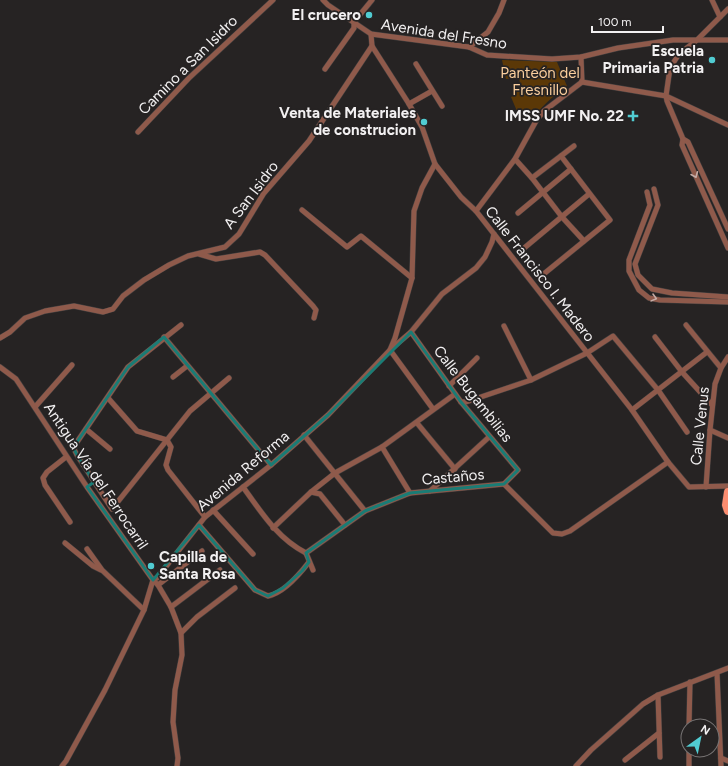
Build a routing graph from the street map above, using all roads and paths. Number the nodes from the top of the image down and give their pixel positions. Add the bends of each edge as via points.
1 (273, 0) edge
2 (323, 0) edge
3 (372, 0) edge
4 (504, 0) edge
5 (712, 0) edge
6 (728, 9) edge
7 (720, 17) junction
8 (354, 22) junction
9 (371, 34) junction
10 (697, 40) junction
11 (728, 40) edge
12 (372, 46) junction
13 (469, 47) junction
14 (581, 58) junction
15 (416, 64) dead end
16 (325, 69) dead end
17 (582, 82) junction
18 (432, 91) junction
19 (666, 96) junction
20 (409, 104) junction
21 (442, 106) dead end
22 (728, 125) edge
23 (138, 132) dead end
24 (683, 139) junction
25 (574, 146) dead end
26 (561, 156) junction
27 (515, 159) junction
28 (436, 164) junction
29 (571, 169) junction
30 (532, 178) junction
31 (654, 189) dead end
32 (542, 192) junction
33 (647, 192) dead end
34 (589, 194) junction
35 (302, 210) dead end
36 (476, 211) junction
37 (518, 212) dead end
38 (562, 218) junction
39 (728, 229) edge
40 (494, 234) junction
41 (584, 241) junction
42 (728, 248) edge
43 (523, 249) dead end
44 (198, 254) junction
45 (637, 269) junction
46 (629, 271) junction
47 (540, 277) dead end
48 (412, 278) junction
49 (728, 297) edge
50 (728, 302) edge
51 (314, 318) dead end
52 (180, 325) dead end
53 (686, 325) dead end
54 (504, 326) dead end
55 (410, 332) junction
56 (164, 337) junction
57 (655, 337) dead end
58 (0, 338) edge
59 (390, 350) junction
60 (707, 352) junction
61 (587, 353) junction
62 (728, 357) edge
63 (477, 358) dead end
64 (72, 365) dead end
65 (187, 366) junction
66 (0, 367) edge
67 (722, 368) junction
68 (682, 372) junction
69 (173, 377) dead end
70 (229, 378) dead end
71 (530, 380) junction
72 (450, 386) junction
73 (658, 390) junction
74 (211, 394) junction
75 (455, 394) junction
76 (108, 398) junction
77 (461, 402) junction
78 (712, 405) junction
79 (35, 407) junction
80 (433, 409) junction
81 (632, 410) junction
82 (417, 422) junction
83 (86, 429) junction
84 (710, 430) junction
85 (687, 432) dead end
86 (304, 435) junction
87 (489, 437) junction
88 (728, 438) edge
89 (167, 440) junction
90 (382, 447) junction
91 (110, 449) dead end
92 (66, 457) junction
93 (668, 462) junction
94 (271, 465) junction
95 (455, 469) junction
96 (335, 473) junction
97 (94, 482) junction
98 (504, 484) junction
99 (728, 486) edge
100 (87, 487) junction
101 (243, 487) junction
102 (706, 487) junction
103 (430, 491) junction
104 (310, 492) junction
105 (728, 492) edge
106 (410, 493) junction
107 (213, 510) junction
108 (365, 511) junction
109 (728, 511) edge
110 (205, 517) junction
111 (70, 522) dead end
112 (199, 525) junction
113 (345, 525) junction
114 (273, 528) junction
115 (65, 543) dead end
116 (87, 549) dead end
117 (202, 551) dead end
118 (306, 553) junction
119 (253, 554) dead end
120 (174, 557) junction
121 (309, 562) junction
122 (182, 566) junction
123 (102, 570) junction
124 (220, 570) dead end
125 (313, 570) dead end
126 (153, 580) junction
127 (158, 585) junction
128 (235, 588) dead end
129 (171, 607) junction
130 (144, 610) junction
131 (181, 633) junction
132 (728, 668) edge
133 (717, 673) junction
134 (690, 682) junction
135 (658, 695) junction
136 (689, 718) edge
137 (659, 733) junction
138 (660, 757) dead end
139 (721, 758) junction
140 (625, 760) dead end
141 (728, 761) edge
142 (62, 766) edge
143 (176, 766) edge
144 (576, 766) edge
145 (721, 766) edge

1 - 23 street, Camino a San Isidro via 189,78
2 - 8 street
3 - 8 street
4 - 13 street via 488,32
5 - 7 street
6 - 7 street
7 - 10 street
8 - 9 street
8 - 16 street via 354,28
9 - 12 street, Calle Francisco I. Madero
9 - 13 street, Avenida del Fresno
10 - 11 street, Avenida del Fresno
10 - 14 street, Avenida del Fresno via 673,40 618,48
10 - 19 street via 679,54 670,68
12 - 20 street, Calle Francisco I. Madero
12 - 44 street, A San Isidro via 309,141 264,192 239,234 225,247
13 - 14 street, Avenida del Fresno via 487,55
14 - 17 street
15 - 18 street
17 - 19 street
17 - 27 street via 544,111
18 - 20 street
18 - 21 street
19 - 22 street
19 - 24 street
20 - 28 street, Calle Francisco I. Madero via 422,127
24 - 39 street via 688,142
24 -> 42 street via 682,145
25 - 26 street
26 - 29 street
26 - 30 street
27 - 30 street
27 - 36 street
28 - 36 street, Calle Francisco I. Madero via 461,197
28 - 48 street via 422,188 414,211
29 - 32 street, Calle Francisco I. Madero
29 - 34 street
30 - 32 street
31 - 45 street via 658,205 635,264
32 - 37 street, Calle Francisco I. Madero
32 - 38 street
33 - 46 street via 650,205 629,260
34 - 38 street
34 - 41 street via 610,220
35 - 48 street via 347,247 361,236
36 - 40 street, Calle Francisco I. Madero
38 - 41 street
38 - 43 street
40 - 55 street, Avenida Reforma via 485,257 476,268 442,294
40 - 61 street, Calle Francisco I. Madero
41 - 47 street
44 - 51 street via 216,259 260,252 313,306 316,310
44 - 58 street, A San Isidro via 169,265 144,280 123,296 113,309 103,312 74,306 45,311 25,318
45 - 46 street
45 - 49 street via 638,275 652,289
46 -> 50 street via 639,290 649,298
48 - 59 street
52 - 56 street
53 - 60 street
54 - 71 street
55 - 59 street, Avenida Reforma
55 - 72 street, Calle Bugambilias
56 - 65 street
56 - 76 street via 128,367
57 - 68 street
59 - 80 street
59 - 86 street, Avenida Reforma
60 - 67 street
60 - 68 street
61 - 71 street
61 - 73 street via 613,336
61 - 81 street, Calle Francisco I. Madero
62 - 67 street, Calle Venus
63 - 72 street
64 - 79 street
65 - 69 street
65 - 74 street
66 - 79 street, Antigua Vía del Ferrocarril via 16,379
67 - 78 street, Calle Venus via 715,384
68 - 73 street
68 - 78 street
70 - 74 street
71 - 77 street
72 - 75 street, Calle Bugambilias
73 - 81 street
73 - 85 street
74 - 89 street via 190,411
74 - 94 street
75 - 77 street, Calle Bugambilias
75 - 80 street
76 - 83 street
76 - 89 street via 137,431
77 - 87 street, Calle Bugambilias
78 - 84 street, Calle Venus
79 - 92 street, Antigua Vía del Ferrocarril
80 - 82 street
81 - 93 street, Calle Francisco I. Madero
82 - 90 street
82 - 95 street
83 - 91 street
83 - 97 street via 74,449
84 - 88 street
84 - 102 street, Calle Venus
86 - 94 street, Avenida Reforma
86 - 96 street
87 - 95 street
87 - 98 street, Calle Bugambilias via 518,470
89 - 97 street via 112,509
89 - 110 street via 171,447 166,465 168,470
90 - 96 street
90 - 106 street
92 - 100 street, Antigua Vía del Ferrocarril
92 - 111 street via 43,478
93 - 98 street, Castaños via 570,531 562,534 553,533
93 - 102 street, Calle Francisco I. Madero via 689,487
94 - 101 street, Avenida Reforma
95 - 103 street
96 - 104 street
96 - 108 street
97 - 100 street
98 - 103 street, Castaños
99 - 102 street, Calle Francisco I. Madero
100 - 126 street, Antigua Vía del Ferrocarril
101 - 107 street, Avenida Reforma
101 - 114 street
103 - 106 street, Castaños
104 - 113 street via 320,494
104 - 114 street
105 - 109 main road
106 - 108 street, Castaños
107 - 110 street, Avenida Reforma
107 - 119 street
108 - 113 street, Castaños
110 - 112 street, Avenida Reforma
112 - 120 street, Avenida Reforma
112 - 121 street via 255,590 268,596 284,588
113 - 118 street, Castaños
114 - 118 street via 296,548
115 - 123 street via 93,566
116 - 123 street
117 - 122 street
118 - 121 street
120 - 122 street
120 - 126 street, Avenida Reforma
121 - 125 street
122 - 127 street
123 - 130 street
124 - 129 street
126 - 127 street, Antigua Vía del Ferrocarril
126 - 130 street, Avenida Reforma
127 - 129 street, Antigua Vía del Ferrocarril
128 - 131 street via 197,617
129 - 131 street, Antigua Vía del Ferrocarril
130 - 142 street, Avenida Reforma via 105,690
131 - 143 street, Antigua Vía del Ferrocarril via 182,655 175,690 173,722 178,758
132 - 133 street
133 - 134 street
133 - 139 street
134 - 135 street
134 - 136 street
135 - 137 street
135 - 144 street via 643,704
137 - 138 street
137 - 140 street
139 - 141 street
139 - 145 street

